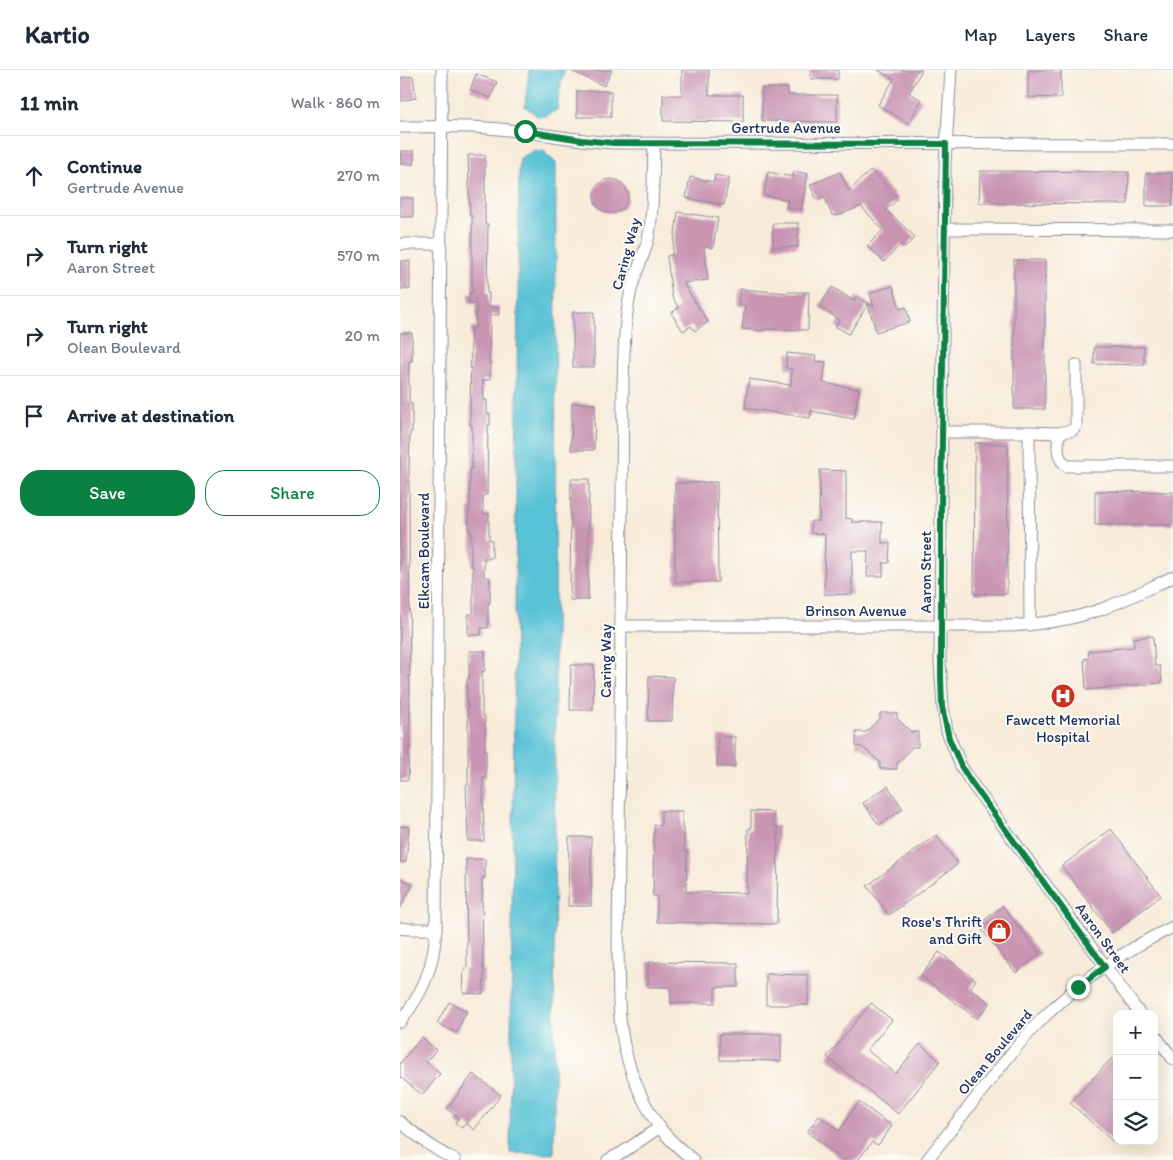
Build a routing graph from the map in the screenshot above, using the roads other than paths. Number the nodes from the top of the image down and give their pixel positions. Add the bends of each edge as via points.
1 (442, 70) edge
2 (951, 70) edge
3 (400, 127) edge
4 (442, 127) junction
5 (654, 143) junction
6 (946, 144) junction
7 (1173, 144) edge
8 (944, 229) junction
9 (1173, 230) edge
10 (400, 244) edge
11 (441, 244) junction
12 (1076, 365) dead end
13 (942, 432) junction
14 (1029, 432) junction
15 (1059, 433) junction
16 (1173, 466) edge
17 (1173, 578) edge
18 (1030, 625) junction
19 (621, 626) junction
20 (941, 626) junction
21 (1173, 927) edge
22 (400, 928) edge
23 (436, 930) junction
24 (1105, 967) junction
25 (1137, 1010) edge
26 (400, 1022) edge
27 (1158, 1039) edge
28 (1173, 1059) edge
29 (400, 1122) edge
30 (660, 1128) junction
31 (454, 1160) edge
32 (608, 1160) edge
33 (693, 1160) edge
34 (927, 1160) edge

1 - 4 street, Elkcam Boulevard
2 - 6 street, Aaron Street
3 - 4 street, Gertrude Avenue
4 - 5 street, Gertrude Avenue via 486,127 597,142
4 - 11 street, Elkcam Boulevard
5 - 6 street, Gertrude Avenue
5 - 19 street, Caring Way via 648,237 632,288 624,332
6 - 7 street, Gertrude Avenue
6 - 8 street, Aaron Street
8 - 9 street
8 - 13 street, Aaron Street
10 - 11 street
11 - 23 street, Elkcam Boulevard
12 - 15 street via 1076,426
13 - 14 street
13 - 20 street, Aaron Street
14 - 15 street
14 - 18 street
15 - 16 street via 1058,455 1067,466
17 - 18 street, Brinson Avenue via 1088,614
18 - 20 street, Brinson Avenue
19 - 20 street, Brinson Avenue
19 - 30 street, Caring Way via 620,1017 633,1075
20 - 24 street, Aaron Street via 942,707 949,738 961,766
21 - 24 street, Olean Boulevard
22 - 23 street
23 - 26 street, Elkcam Boulevard via 429,973 417,999
24 - 25 street, Aaron Street
24 - 34 street, Olean Boulevard via 1040,1020
27 - 28 street
29 - 31 street
30 - 32 street
30 - 33 street, Caring Way

